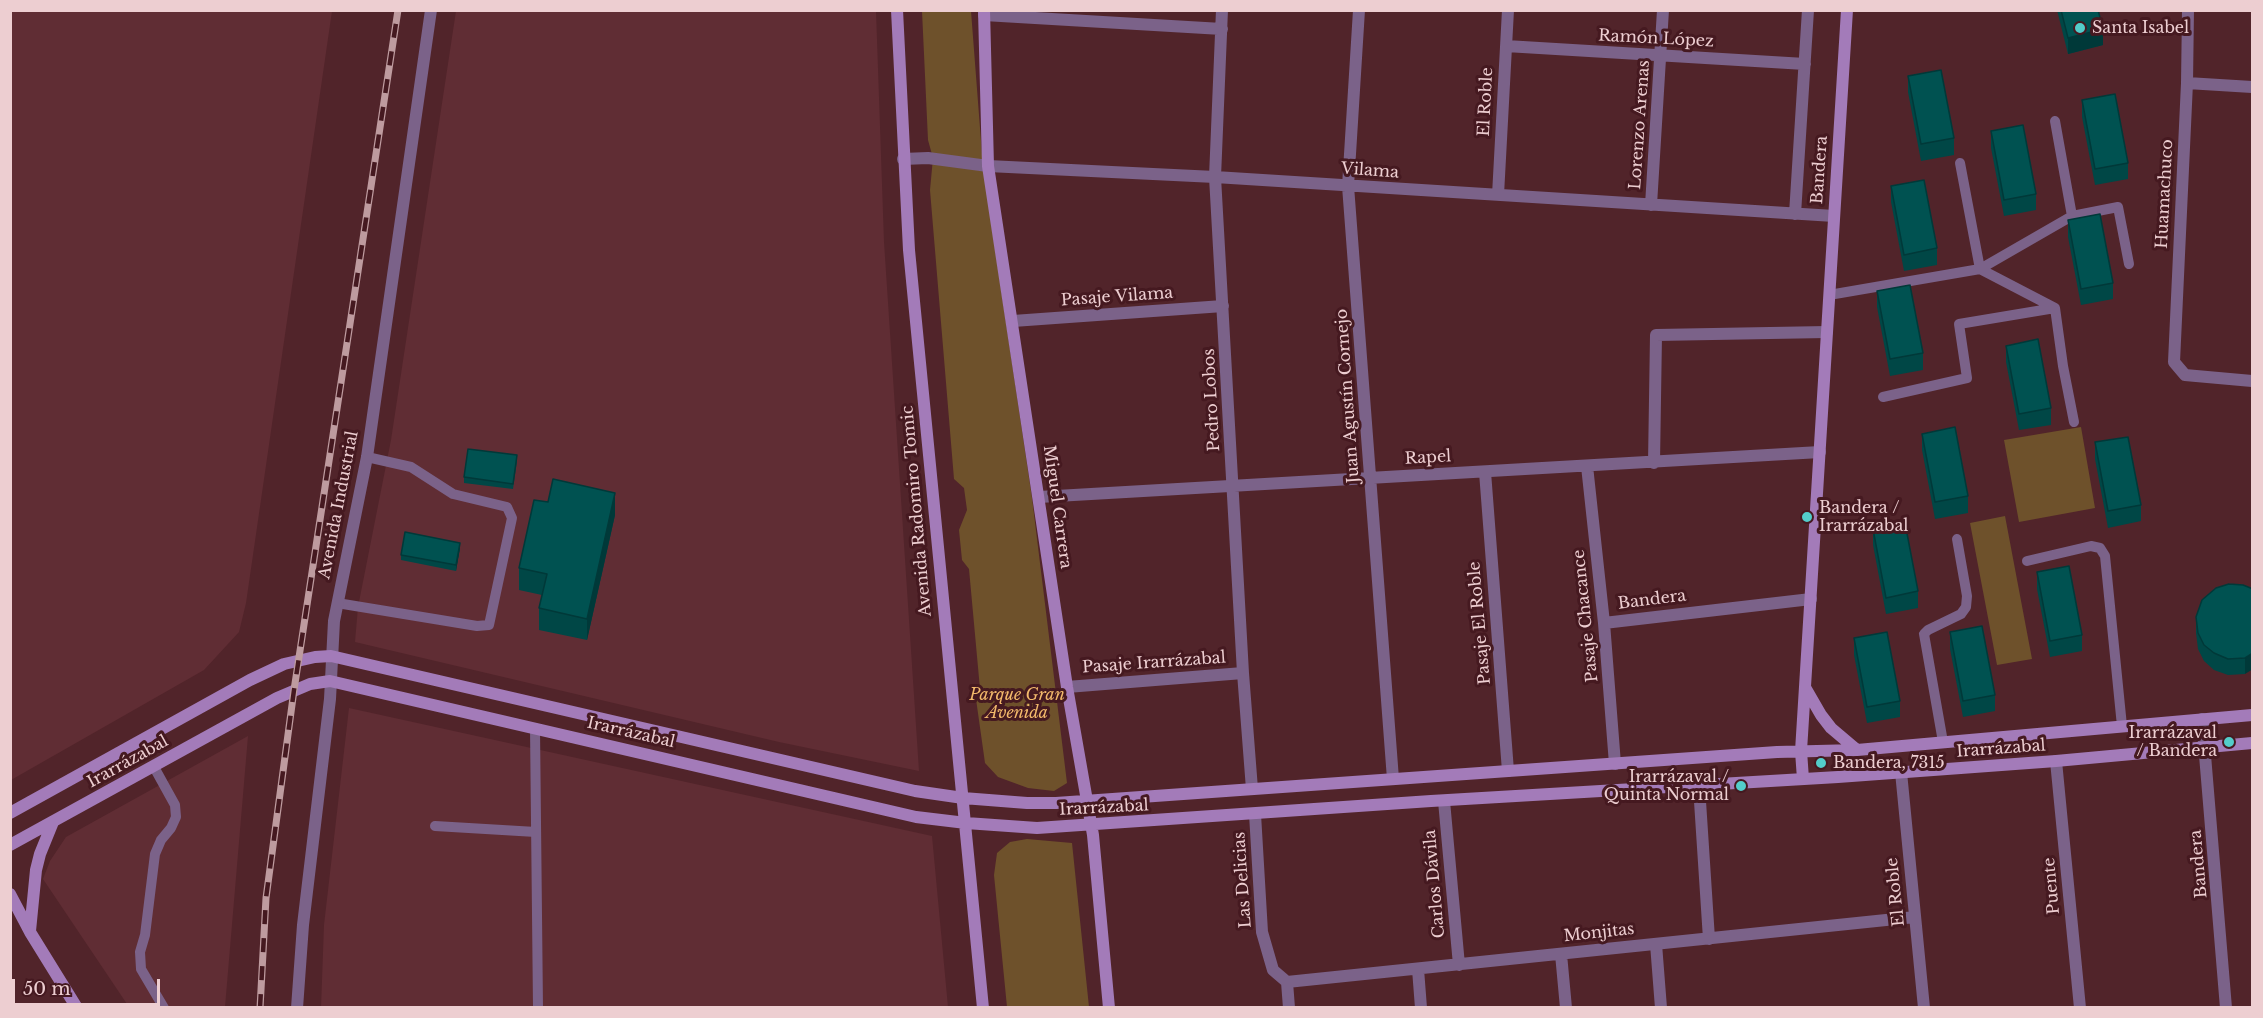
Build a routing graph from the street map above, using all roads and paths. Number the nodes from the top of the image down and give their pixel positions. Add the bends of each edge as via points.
1 (431, 10) edge
2 (897, 10) edge
3 (1222, 10) edge
4 (1359, 10) edge
5 (1508, 10) edge
6 (1663, 10) edge
7 (1808, 10) edge
8 (1847, 10) edge
9 (2188, 10) edge
10 (984, 13) edge
11 (1222, 29) junction
12 (1506, 46) junction
13 (1661, 55) junction
14 (1804, 64) junction
15 (2187, 83) junction
16 (2253, 87) edge
17 (2055, 121) dead end
18 (903, 159) junction
19 (1960, 163) dead end
20 (988, 166) junction
21 (1215, 177) junction
22 (1348, 186) junction
23 (1498, 195) junction
24 (1651, 205) junction
25 (1795, 214) junction
26 (1834, 216) junction
27 (2072, 216) junction
28 (2129, 264) dead end
29 (1980, 269) junction
30 (1829, 295) junction
31 (1223, 306) junction
32 (2055, 308) junction
33 (1013, 321) junction
34 (1827, 332) junction
35 (2253, 381) edge
36 (1883, 397) dead end
37 (2074, 422) dead end
38 (1820, 452) junction
39 (367, 457) junction
40 (1654, 463) junction
41 (1587, 466) junction
42 (1485, 472) junction
43 (1370, 477) junction
44 (1233, 486) junction
45 (1038, 497) junction
46 (1957, 539) dead end
47 (2026, 561) dead end
48 (1811, 599) junction
49 (337, 603) junction
50 (1604, 623) junction
51 (331, 656) junction
52 (1243, 673) junction
53 (330, 681) junction
54 (1067, 687) junction
55 (1805, 687) junction
56 (2253, 715) edge
57 (2202, 719) junction
58 (2122, 726) junction
59 (535, 728) junction
60 (1943, 742) junction
61 (2253, 743) edge
62 (2206, 748) junction
63 (1857, 750) junction
64 (1801, 751) junction
65 (2056, 761) junction
66 (1616, 764) junction
67 (154, 767) junction
68 (1508, 771) junction
69 (1901, 772) junction
70 (1394, 779) junction
71 (1803, 779) junction
72 (1699, 786) junction
73 (1252, 789) junction
74 (963, 798) junction
75 (1087, 800) junction
76 (1444, 801) junction
77 (10, 813) edge
78 (1255, 814) junction
79 (53, 822) junction
80 (966, 823) junction
81 (435, 826) dead end
82 (1091, 826) junction
83 (536, 832) junction
84 (10, 845) edge
85 (10, 894) edge
86 (1915, 917) junction
87 (30, 932) junction
88 (1709, 939) junction
89 (1656, 944) junction
90 (1561, 954) junction
91 (1459, 965) junction
92 (1418, 969) junction
93 (1287, 982) junction
94 (77, 1008) edge
95 (164, 1008) edge
96 (297, 1008) edge
97 (538, 1008) edge
98 (983, 1008) edge
99 (1109, 1008) edge
100 (1289, 1008) edge
101 (1421, 1008) edge
102 (1566, 1008) edge
103 (1661, 1008) edge
104 (1924, 1008) edge
105 (2080, 1008) edge
106 (2226, 1008) edge

1 - 39 street, Avenida Industrial
2 - 18 main road, Avenida Radomiro Tomic
3 - 11 street, Pedro Lobos
4 - 22 street, Juan Agustín Cornejo
5 - 12 street, El Roble
6 - 13 street, Lorenzo Arenas
7 - 14 street, Bandera
8 - 26 main road, Bandera
9 - 15 street, Huamachuco
10 - 11 street
10 - 20 main road, Miguel Carrera
11 - 21 street, Pedro Lobos
12 - 13 street, Ramón López
12 - 23 street, El Roble
13 - 14 street, Ramón López
13 - 24 street, Lorenzo Arenas
14 - 25 street, Bandera
15 - 16 street
15 - 35 street, Huamachuco via 2174,362 2186,375
17 - 27 lane
18 - 20 street, Vilama via 928,158
18 - 74 main road, Avenida Radomiro Tomic
19 - 29 lane
20 - 21 street, Vilama
20 - 33 main road, Miguel Carrera
21 - 22 street, Vilama
21 - 31 street, Pedro Lobos
22 - 23 street, Vilama
22 - 43 street, Juan Agustín Cornejo
23 - 24 street, Vilama
24 - 25 street, Vilama
25 - 26 street, Vilama
26 - 30 main road, Bandera
27 - 28 lane via 2118,207
27 - 29 lane
29 - 30 lane
29 - 32 lane
30 - 34 main road, Bandera
31 - 33 street, Pasaje Vilama
31 - 44 street, Pedro Lobos
32 - 36 lane via 1959,324 1967,378
32 - 37 lane
33 - 45 main road, Miguel Carrera
34 - 38 main road, Bandera
34 - 40 street via 1656,335
38 - 40 street, Rapel
38 - 48 main road, Bandera
39 - 49 street, Avenida Industrial
39 - 49 lane via 411,467 453,494 507,507 512,518 489,625
40 - 41 street, Rapel
41 - 42 street, Rapel
41 - 50 street, Pasaje Chacance
42 - 43 street, Rapel
42 - 68 street, Pasaje El Roble
43 - 44 street, Rapel
43 - 70 street, Juan Agustín Cornejo
44 - 45 street, Rapel
44 - 52 street, Pedro Lobos
45 - 54 main road, Miguel Carrera
46 - 60 lane via 1966,607 1961,614 1924,634
47 - 58 lane via 2091,546 2100,548 2105,556
48 - 50 street, Bandera
48 - 55 main road, Bandera
49 - 51 street, Avenida Industrial
50 - 66 street, Pasaje Chacance
51 - 53 street, Avenida Industrial
51 - 74 main road, Irarrázabal via 915,791
51 - 77 main road, Irarrázabal via 298,660 250,680
52 - 54 street, Pasaje Irarrázabal
52 - 73 street, Pedro Lobos
53 - 59 main road, Irarrázabal
53 - 67 main road, Irarrázabal via 294,690
53 - 96 street, Avenida Industrial
54 - 75 main road, Miguel Carrera
55 - 63 main road via 1831,728
55 - 64 main road, Bandera
56 - 57 main road, Irarrázabal
57 - 58 main road, Irarrázabal
57 - 62 street, Bandera
58 - 60 main road, Irarrázabal
59 - 80 main road, Irarrázabal via 916,817
59 - 83 lane
60 - 63 main road, Irarrázabal
61 - 62 main road, Irarrázabal
62 - 65 main road, Irarrázabal
62 - 106 street, Bandera
63 - 64 main road, Irarrázabal
64 - 66 main road, Irarrázabal
64 - 71 main road, Bandera
65 - 69 main road, Irarrázabal
65 - 105 street, Puente
66 - 68 main road, Irarrázabal
67 - 79 main road, Irarrázabal
67 - 95 lane via 175,805 176,817 155,854 140,952 141,969
68 - 70 main road, Irarrázabal
69 - 71 main road, Irarrázabal
69 - 86 street, El Roble
70 - 73 main road, Irarrázabal
71 - 72 main road, Irarrázabal
72 - 76 main road, Irarrázabal
72 - 88 street
73 - 75 main road, Irarrázabal
74 - 75 main road, Irarrázabal via 1027,803
74 - 80 main road, Avenida Radomiro Tomic
75 - 82 main road, Miguel Carrera
76 - 78 main road, Irarrázabal
76 - 91 street, Carlos Dávila
78 - 82 main road, Irarrázabal
78 - 93 street, Las Delicias via 1262,932 1273,969
79 - 84 main road, Irarrázabal
79 - 87 main road via 36,870
80 - 82 main road, Irarrázabal via 1037,828
80 - 98 main road, Avenida Radomiro Tomic
81 - 83 lane
82 - 99 main road, Miguel Carrera
83 - 97 lane
85 - 87 main road
86 - 88 street, Monjitas
86 - 104 street, El Roble
87 - 94 main road
88 - 89 street, Monjitas
89 - 90 street, Monjitas
89 - 103 street
90 - 91 street, Monjitas
90 - 102 street
91 - 92 street, Monjitas
92 - 93 street, Monjitas
92 - 101 street
93 - 100 street

